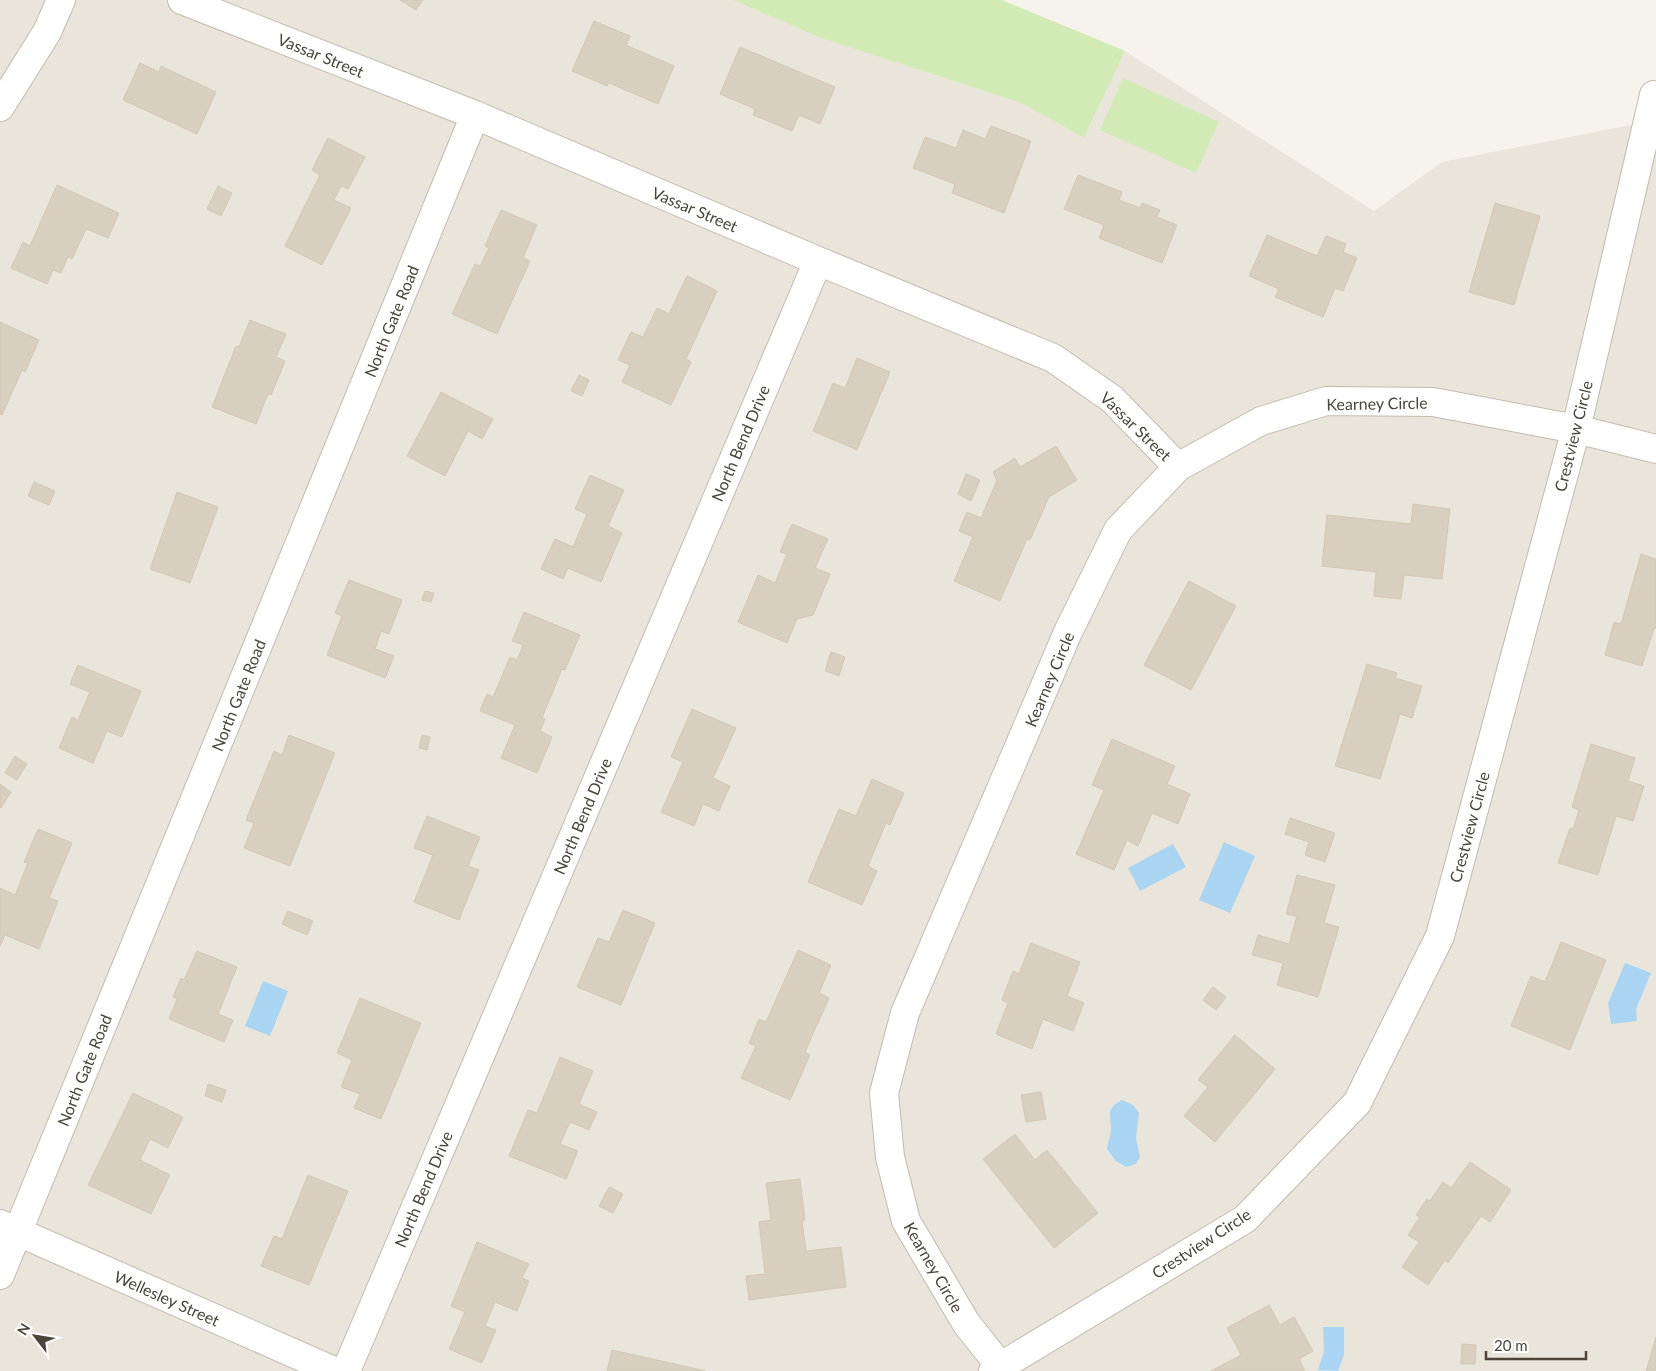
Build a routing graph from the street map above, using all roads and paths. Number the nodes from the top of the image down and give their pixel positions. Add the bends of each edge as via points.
1 (62, 0) edge
2 (182, 0) edge
3 (1654, 95) dead end
4 (0, 107) edge
5 (475, 116) junction
6 (818, 261) junction
7 (1576, 428) junction
8 (1656, 449) edge
9 (1178, 467) junction
10 (9, 1228) edge
11 (0, 1275) edge
12 (997, 1369) edge
13 (334, 1371) edge
14 (346, 1371) edge

1 - 4 street via 47,32
2 - 5 street, Vassar Street
3 - 7 street, Crestview Circle
5 - 6 street, Vassar Street
5 - 10 street, North Gate Road
6 - 9 street, Vassar Street via 1053,358 1112,398
6 - 14 street, North Bend Drive
7 - 8 street, Kearney Circle
7 - 9 street, Kearney Circle via 1432,402 1326,401 1261,421
7 - 12 street, Crestview Circle via 1440,936 1357,1103 1245,1219
9 - 12 street, Kearney Circle via 1118,530 1068,632 905,1013 884,1093 890,1158 906,1221
10 - 11 street, North Gate Road
10 - 13 street, Wellesley Street

